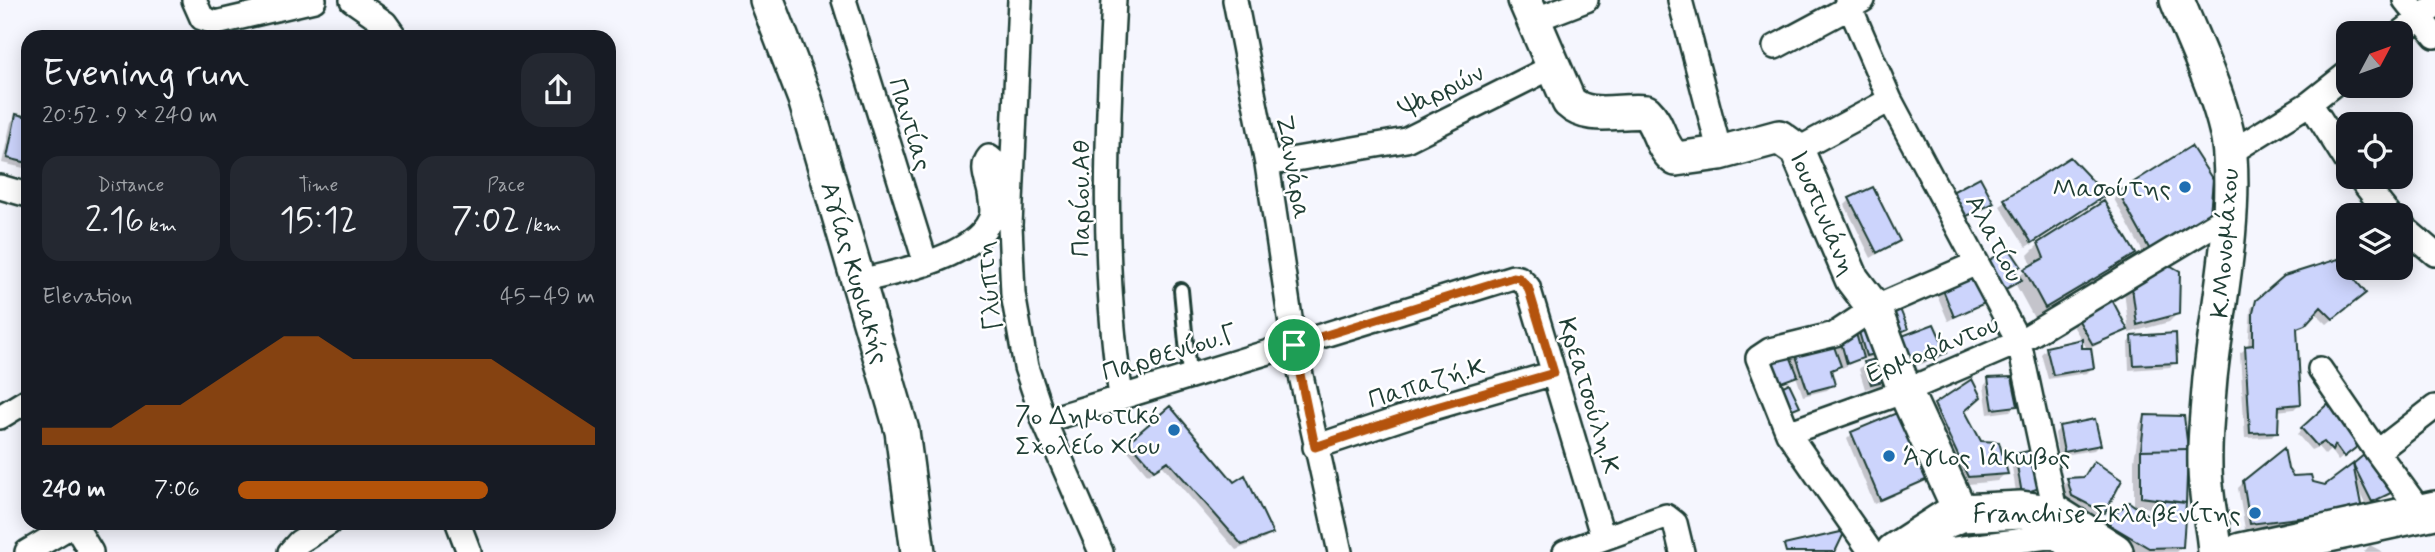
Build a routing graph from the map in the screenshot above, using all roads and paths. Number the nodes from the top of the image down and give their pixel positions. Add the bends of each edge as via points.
1 (194, 0) edge
2 (314, 0) edge
3 (352, 0) edge
4 (766, 0) edge
5 (844, 0) edge
6 (1020, 0) edge
7 (1114, 0) edge
8 (1235, 0) edge
9 (1586, 0) edge
10 (1680, 0) edge
11 (2177, 0) edge
12 (2405, 0) edge
13 (1854, 2) edge
14 (1530, 10) edge
15 (2430, 20) edge
16 (2413, 28) edge
17 (390, 30) edge
18 (1775, 47) dead end
19 (1552, 66) junction
20 (2336, 83) edge
21 (1890, 100) junction
22 (2310, 103) junction
23 (2336, 144) edge
24 (1797, 150) junction
25 (1720, 153) junction
26 (2230, 153) junction
27 (1267, 164) junction
28 (0, 187) edge
29 (2368, 189) edge
30 (21, 193) edge
31 (2380, 203) edge
32 (1010, 225) junction
33 (2218, 231) junction
34 (2413, 235) edge
35 (2435, 254) edge
36 (1977, 263) junction
37 (926, 264) junction
38 (1513, 277) joint
39 (859, 281) junction
40 (1181, 290) dead end
41 (1874, 308) junction
42 (2019, 342) junction
43 (1294, 345) junction
44 (2320, 369) dead end
45 (1554, 373) junction
46 (1189, 374) junction
47 (1905, 391) junction
48 (1121, 396) junction
49 (21, 404) edge
50 (2435, 407) edge
51 (0, 418) edge
52 (1044, 421) junction
53 (1788, 433) junction
54 (1315, 447) junction
55 (2377, 452) junction
56 (2207, 495) junction
57 (2428, 511) edge
58 (1961, 513) junction
59 (2056, 515) junction
60 (65, 530) edge
61 (78, 530) edge
62 (318, 530) edge
63 (461, 530) edge
64 (1604, 538) junction
65 (1900, 551) edge
66 (27, 552) edge
67 (91, 552) edge
68 (290, 552) edge
69 (469, 552) edge
70 (918, 552) edge
71 (1101, 552) edge
72 (1340, 552) edge
73 (1565, 552) edge
74 (1682, 552) edge
75 (2074, 552) edge
76 (2114, 552) edge
77 (2199, 552) edge
78 (2215, 552) edge
79 (2241, 552) edge

1 - 2 street via 201,18 216,23
3 - 17 street
4 - 39 main road, Αγίας Κυριακής via 805,99
5 - 37 street, Παντίας
6 - 32 street, Γλύπτη
7 - 48 street, Παρίου.Αθ via 1106,202
8 - 27 street, Ζαννάρα
9 - 14 street
10 - 25 street
11 - 26 main road, Κ.Μονομάχου via 2221,116
12 - 15 street
13 - 18 street
13 - 21 street, Αλατίου
14 - 19 main road, Ιουστινιάνη
15 - 16 street
19 - 25 main road, Ιουστινιάνη via 1576,109 1646,113 1652,117 1661,143 1676,159
19 - 27 street, Ψαρρών via 1406,140
20 - 22 street
21 - 24 street
21 - 36 street, Αλατίου
22 - 23 street
22 - 26 street
24 - 25 main road, Ιουστινιάνη via 1779,137
24 - 41 main road, Ιουστινιάνη via 1852,279
26 - 33 main road, Κ.Μονομάχου
27 - 43 street, Ζαννάρα
28 - 30 street
29 - 31 street
32 - 37 street via 996,163 989,157 985,172 990,220 963,247
32 - 52 street, Γλύπτη via 1017,318 1026,367
33 - 42 street, Ερμοφάντου
33 - 56 main road, Κ.Μονομάχου
34 - 35 street
36 - 41 street
36 - 42 street, Αλατίου
37 - 39 street
38 - 43 street, Παρθενίου.Γ
38 - 45 street, Κρεατσούλη.Κ via 1528,287
39 - 70 main road, Αγίας Κυριακής via 902,431
40 - 46 lane
41 - 47 main road, Ιουστινιάνη
41 - 53 street via 1835,334 1760,354 1759,368
42 - 47 street, Ερμοφάντου
42 - 59 street, Αλατίου
43 - 46 street, Παρθενίου.Γ
43 - 54 street, Ζαννάρα
44 - 55 street
45 - 54 street, Παπαζή.Κ
45 - 64 street, Κρεατσούλη.Κ
46 - 48 street, Παρθενίου.Γ
47 - 53 street, Ερμοφάντου
47 - 58 main road, Ιουστινιάνη
48 - 52 street, Παρθενίου.Γ
49 - 51 street
50 - 55 street
52 - 71 street, Γλύπτη
53 - 65 street
54 - 72 street, Ζαννάρα
55 - 57 street
56 - 77 main road, Κ.Μονομάχου via 2200,511
56 - 78 main road, Κ.Μονομάχου
57 - 79 main road
58 - 59 main road via 2021,510
58 - 65 main road
59 - 76 main road
60 - 66 street
61 - 67 street
62 - 68 street
63 - 69 street
64 - 73 street
64 - 74 street via 1666,516 1675,523
65 - 75 street via 2056,536

